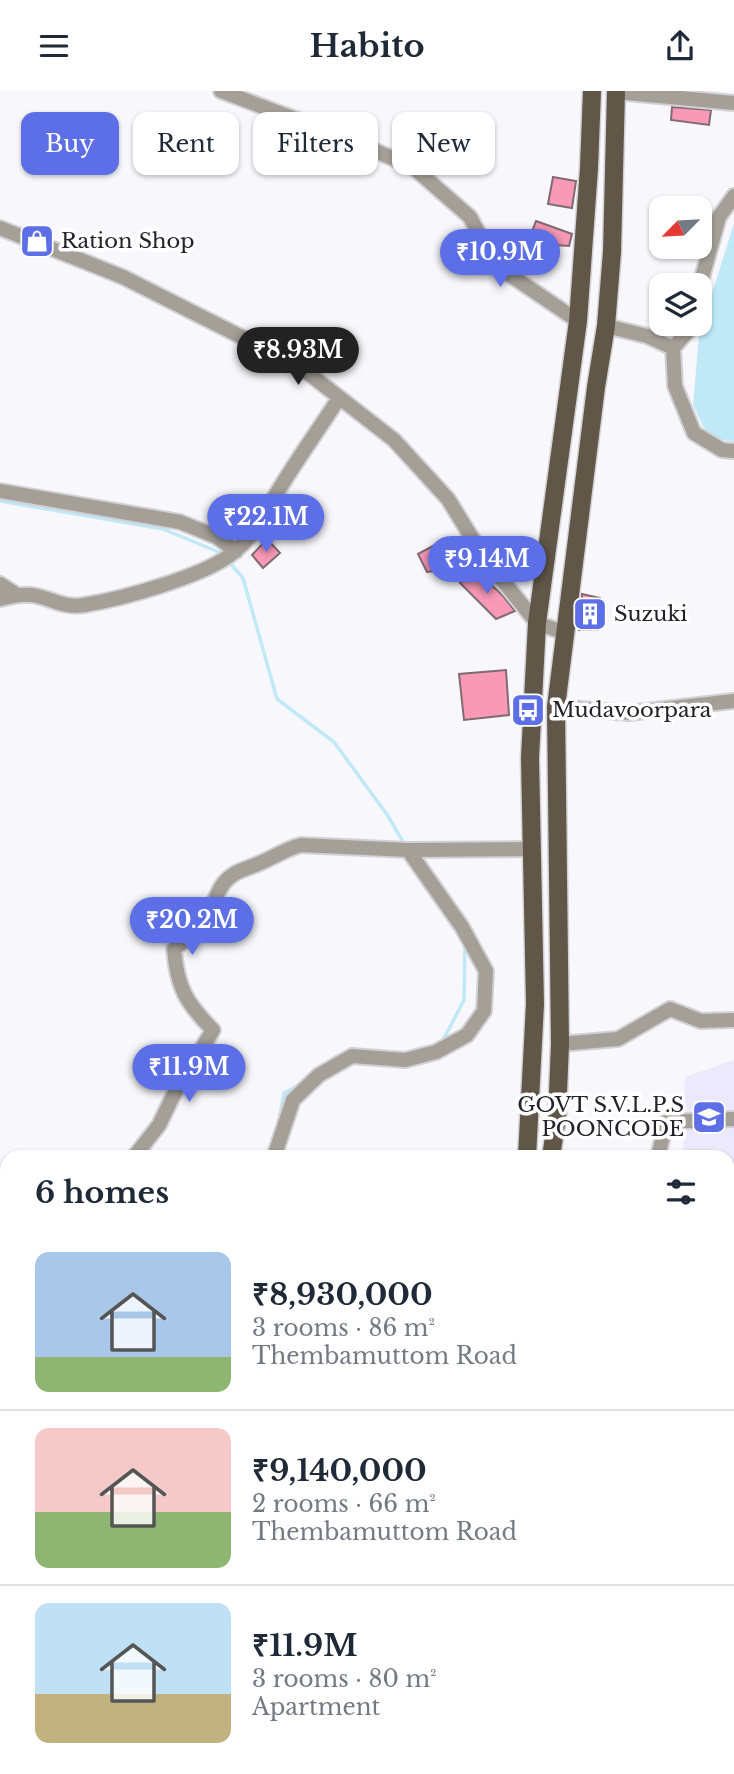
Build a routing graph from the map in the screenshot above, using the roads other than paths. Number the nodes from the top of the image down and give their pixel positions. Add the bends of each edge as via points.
1 (221, 91) edge
2 (592, 91) edge
3 (616, 92) edge
4 (734, 103) edge
5 (734, 195) edge
6 (0, 228) edge
7 (703, 273) edge
8 (578, 321) junction
9 (606, 326) junction
10 (684, 336) edge
11 (673, 348) junction
12 (339, 398) junction
13 (734, 451) edge
14 (0, 491) edge
15 (236, 551) junction
16 (0, 584) edge
17 (17, 595) junction
18 (0, 599) edge
19 (537, 623) junction
20 (565, 633) junction
21 (734, 701) edge
22 (556, 707) junction
23 (531, 849) junction
24 (408, 850) junction
25 (734, 1020) edge
26 (560, 1044) junction
27 (734, 1118) edge
28 (139, 1150) edge
29 (276, 1150) edge
30 (527, 1150) edge
31 (552, 1150) edge
32 (660, 1150) edge

1 - 8 street via 413,167 470,217 485,258
2 - 8 main road
3 - 4 street
3 - 9 main road
5 - 7 street via 719,217
6 - 12 street via 123,277 299,366
8 - 19 main road
9 - 11 street
9 - 20 main road
10 - 11 street
11 - 13 street via 675,386 694,433 722,450
12 - 15 street via 281,485 261,524
12 - 19 street via 394,440 448,499 485,559
14 - 15 street via 180,522 217,537
15 - 17 street via 220,563 180,579 80,605
16 - 17 street
17 - 18 street
19 - 20 street
19 - 23 main road
20 - 22 main road
21 - 22 street via 629,713
22 - 26 main road
23 - 24 street
23 - 30 main road via 535,1004
24 - 28 street via 301,845 234,874 223,884 209,927 174,949 176,977 197,1014 213,1030 159,1125
24 - 29 street via 462,926 485,971 484,1011 467,1035 436,1052 405,1061 352,1056 320,1075 293,1100
25 - 26 street via 701,1021 670,1009 618,1039
26 - 31 main road
27 - 32 street via 666,1122

